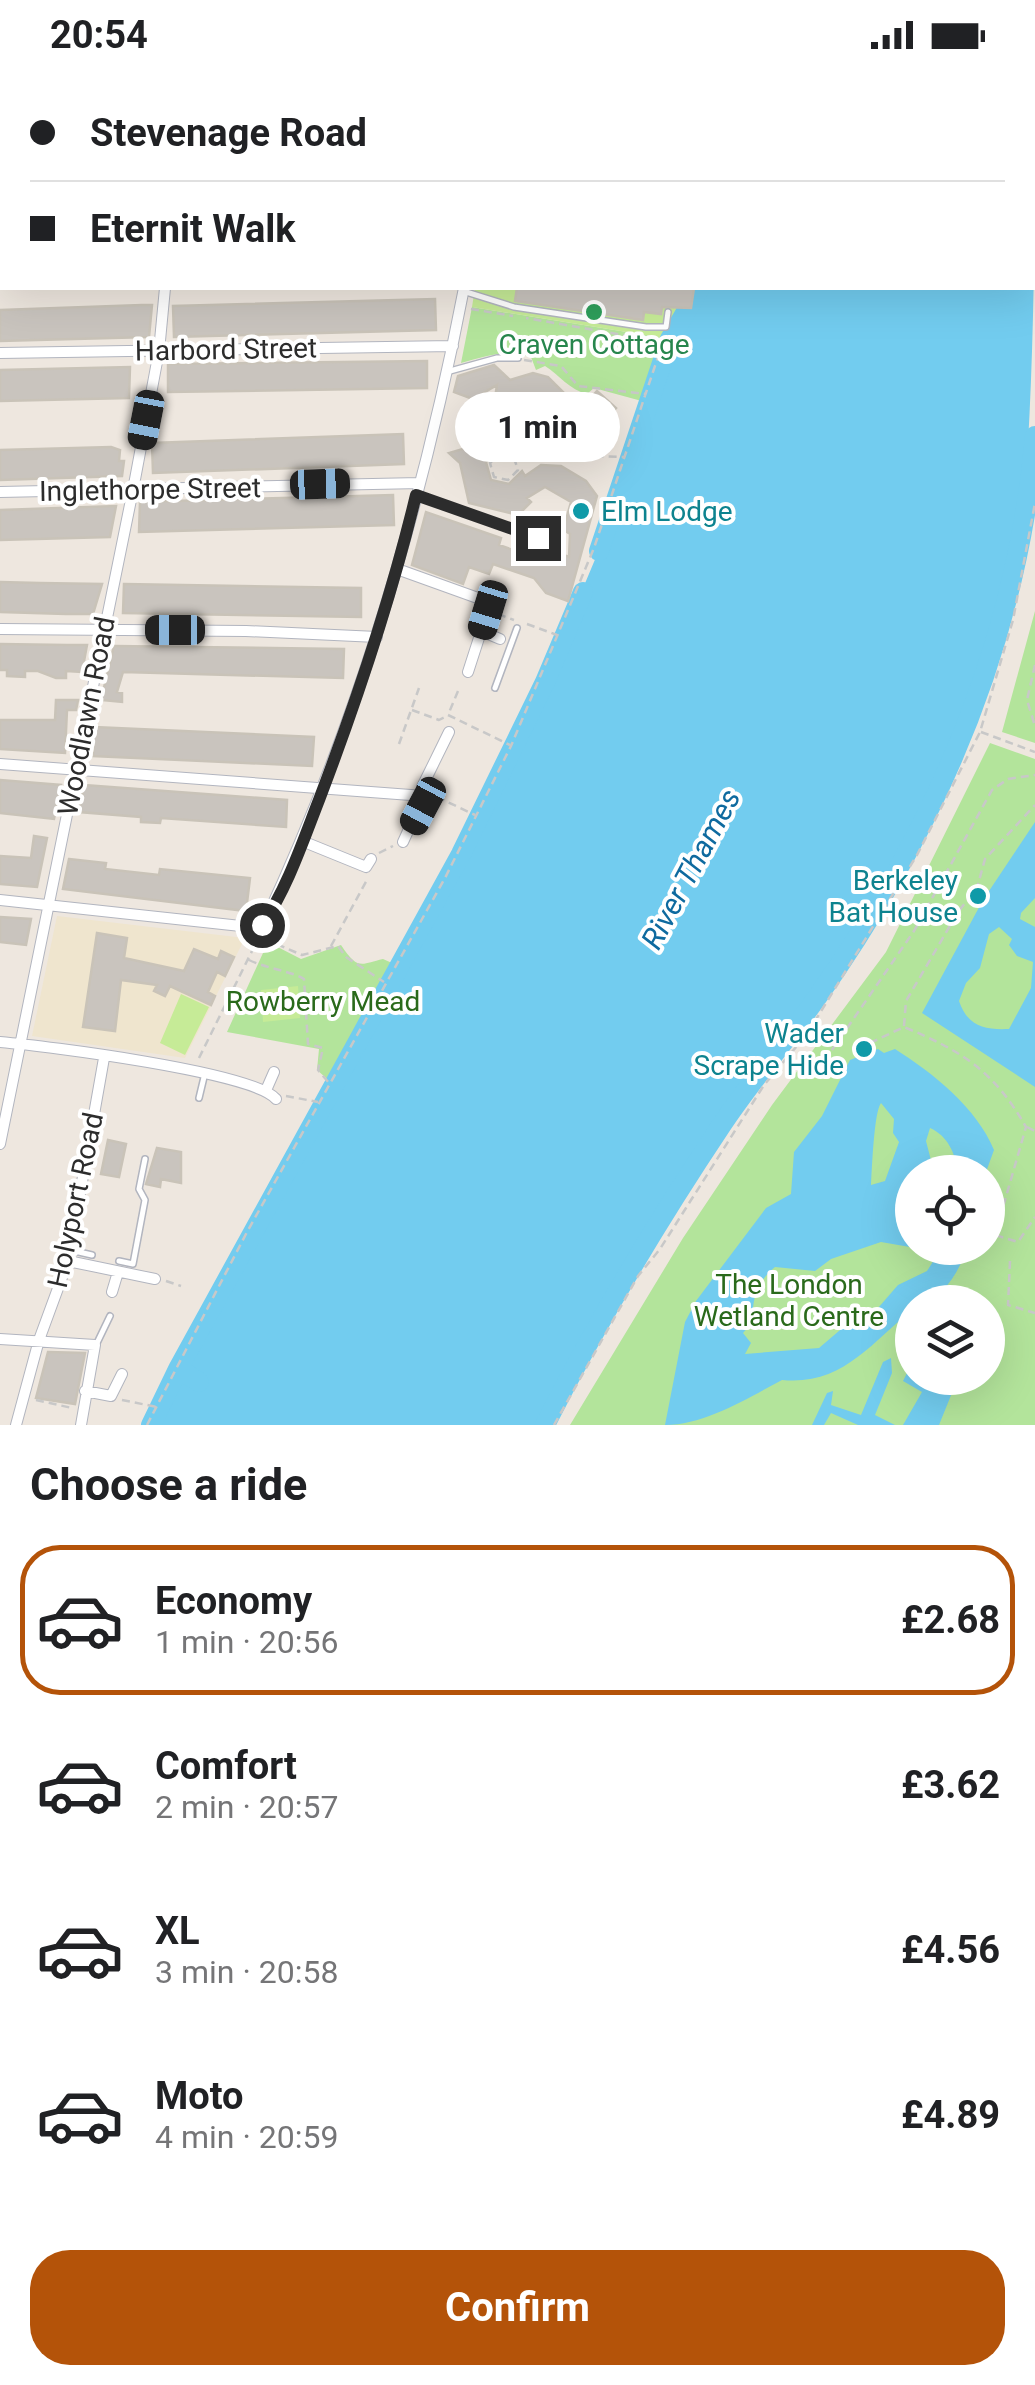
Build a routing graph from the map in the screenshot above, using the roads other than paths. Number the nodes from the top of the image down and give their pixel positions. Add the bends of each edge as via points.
1 (165, 290) edge
2 (464, 290) edge
3 (467, 290) edge
4 (668, 312) dead end
5 (453, 346) junction
6 (159, 351) junction
7 (0, 353) edge
8 (518, 358) road end
9 (447, 372) junction
10 (418, 489) junction
11 (133, 490) junction
12 (0, 492) edge
13 (538, 538) dead end
14 (397, 569) junction
15 (516, 628) dead end
16 (0, 629) edge
17 (104, 630) junction
18 (481, 632) junction
19 (377, 637) junction
20 (506, 641) junction
21 (468, 672) dead end
22 (495, 688) dead end
23 (449, 732) dead end
24 (0, 764) edge
25 (76, 770) junction
26 (324, 787) junction
27 (424, 796) junction
28 (302, 841) junction
29 (403, 842) road end
30 (369, 870) road end
31 (0, 900) edge
32 (48, 904) junction
33 (0, 1042) edge
34 (17, 1044) junction
35 (104, 1058) junction
36 (199, 1068) junction
37 (274, 1072) dead end
38 (267, 1088) junction
39 (199, 1098) dead end
40 (276, 1099) road end
41 (0, 1144) edge
42 (145, 1159) dead end
43 (69, 1255) junction
44 (92, 1255) dead end
45 (118, 1267) junction
46 (155, 1279) road end
47 (112, 1292) dead end
48 (110, 1316) dead end
49 (0, 1340) edge
50 (40, 1340) junction
51 (94, 1345) junction
52 (122, 1374) dead end
53 (85, 1391) junction
54 (16, 1425) edge
55 (81, 1425) edge

1 - 6 street, Woodlawn Road
2 - 5 street
3 - 4 lane via 514,307 646,327 666,327
5 - 6 street, Harbord Street
5 - 9 street
6 - 7 street, Harbord Street
6 - 11 street, Woodlawn Road
8 - 9 lane
9 - 10 street
10 - 11 street, Inglethorpe Street
10 - 13 lane
10 - 14 street
11 - 12 street, Inglethorpe Street
11 - 17 street, Woodlawn Road
14 - 18 street via 486,601
14 - 19 street
15 - 20 lane
16 - 17 street
17 - 19 street
17 - 25 street, Woodlawn Road
18 - 20 street
18 - 21 street
19 - 26 street
20 - 22 lane
23 - 27 street via 422,787
24 - 25 street
25 - 26 street
25 - 32 street, Woodlawn Road
26 - 27 street
26 - 28 street
27 - 29 street
28 - 30 street
28 - 32 street via 259,933
31 - 32 street
32 - 34 street, Woodlawn Road
33 - 34 street
34 - 35 street
34 - 41 street, Woodlawn Road
35 - 36 street
35 - 43 street, Holyport Road
36 - 38 street
36 - 39 lane
37 - 38 street
38 - 40 street
42 - 45 lane via 134,1264
43 - 44 lane
43 - 45 street
43 - 50 street, Holyport Road
45 - 46 street
45 - 47 street
48 - 51 lane
49 - 50 street
50 - 51 street
50 - 54 street, Holyport Road
51 - 53 street
52 - 53 street via 110,1396
53 - 55 street

